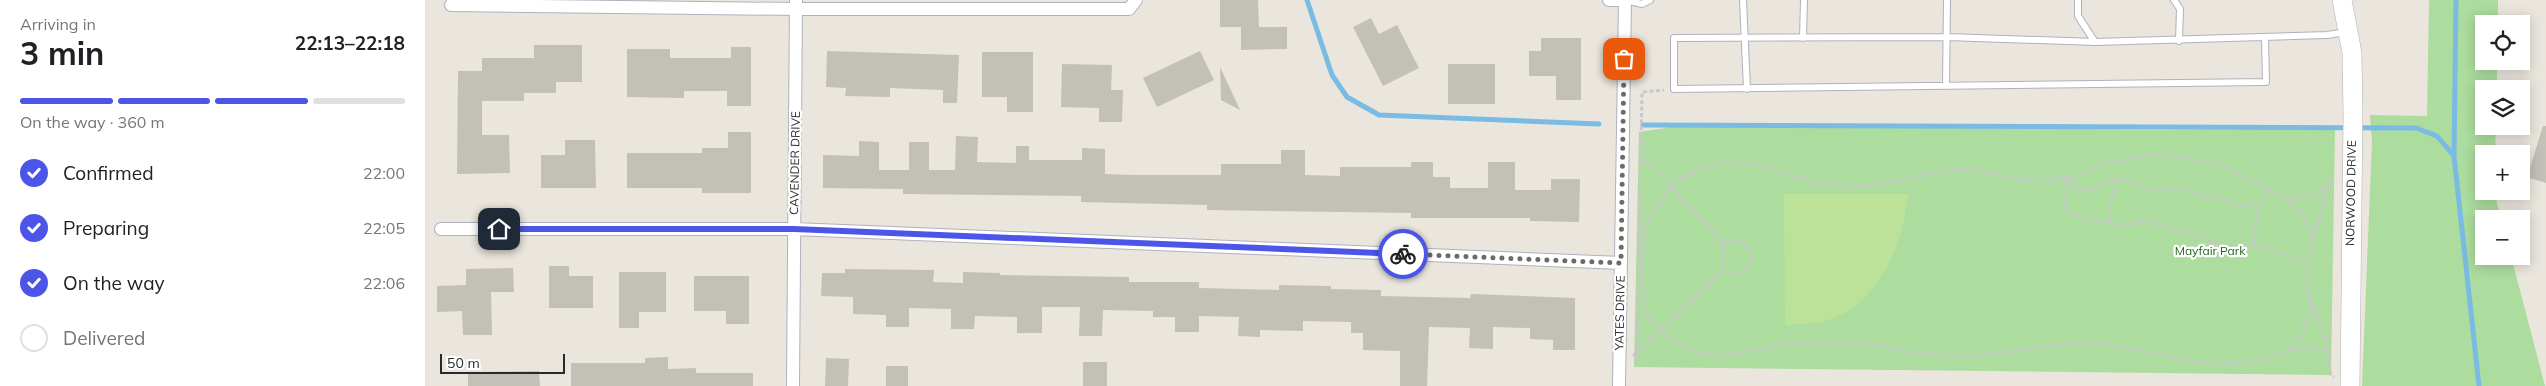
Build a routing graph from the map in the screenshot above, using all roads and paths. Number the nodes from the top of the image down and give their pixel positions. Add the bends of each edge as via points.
1 (1136, 0) edge
2 (1609, 0) edge
3 (1625, 0) edge
4 (1650, 0) edge
5 (1743, 0) edge
6 (1804, 0) edge
7 (1947, 0) edge
8 (2078, 0) edge
9 (2174, 0) edge
10 (2342, 0) edge
11 (796, 4) edge
12 (451, 5) dead end
13 (2349, 32) junction
14 (1947, 37) junction
15 (1745, 38) junction
16 (1803, 38) junction
17 (2265, 38) junction
18 (2179, 41) junction
19 (2095, 42) junction
20 (1946, 86) junction
21 (1674, 89) junction
22 (1747, 89) junction
23 (1642, 156) junction
24 (2066, 177) junction
25 (2118, 180) junction
26 (1671, 188) junction
27 (2269, 189) junction
28 (2288, 200) junction
29 (2261, 202) junction
30 (2111, 222) junction
31 (441, 228) dead end
32 (794, 229) junction
33 (2313, 238) junction
34 (1723, 243) junction
35 (2252, 244) junction
36 (2307, 262) junction
37 (1621, 263) junction
38 (1725, 270) junction
39 (2310, 299) junction
40 (1661, 330) junction
41 (1637, 351) junction
42 (2288, 351) junction
43 (1637, 364) dead end
44 (1619, 370) junction
45 (793, 386) edge
46 (1619, 386) edge
47 (2350, 386) edge

1 - 11 street via 1129,9
2 - 3 street
3 - 4 lane via 1642,4
3 - 37 street, YATES DRIVE
5 - 15 lane
6 - 16 lane
7 - 14 lane
8 - 19 lane via 2078,16
9 - 18 lane via 2180,9
10 - 13 main road, NORWOOD DRIVE
11 - 12 street
11 - 32 street, CAVENDER DRIVE
13 - 17 lane
13 - 47 main road, NORWOOD DRIVE via 2353,114
14 - 16 lane
14 - 19 lane
14 - 20 lane
15 - 16 lane
15 - 21 lane via 1674,38
15 - 22 lane
17 - 18 lane
17 - 20 lane via 2266,82
18 - 19 lane
20 - 22 lane
21 - 22 lane
21 - 23 path via 1642,92
23 - 26 path
23 - 41 path
24 - 25 path via 2078,190 2094,189 2109,180
24 - 26 path via 2041,181 1965,170 1941,171 1855,187 1817,184 1755,164 1721,162 1676,180
24 - 27 path via 2077,176 2107,163 2151,154 2224,166
24 - 30 path via 2063,190 2066,211 2083,218
25 - 29 path via 2128,180 2157,192 2175,187 2203,197 2216,196 2240,206
25 - 30 path via 2110,204
26 - 34 path
26 - 40 path via 1647,220 1642,256 1648,316
27 - 28 path
27 - 29 path
28 - 33 path via 2303,215
28 - 33 path via 2317,195 2330,181
29 - 35 path
30 - 35 path via 2125,225 2148,221 2201,236 2228,248
31 - 32 street
32 - 37 street
32 - 45 street, CAVENDER DRIVE
33 - 36 path
34 - 38 path
34 - 38 path via 1736,241 1746,245 1753,254 1747,270 1731,273
35 - 36 path
36 - 39 path
37 - 44 street, YATES DRIVE
38 - 40 path
39 - 42 path via 2311,314 2301,336
39 - 42 path via 2323,330 2327,352 2308,346
40 - 41 path
40 - 42 path via 1669,339 1694,352 1720,357 1795,343 1821,342 1881,345 1909,352 1976,357 2043,346 2107,344 2201,363 2230,364 2265,360
41 - 43 path
41 - 44 path
44 - 46 street, YATES DRIVE

